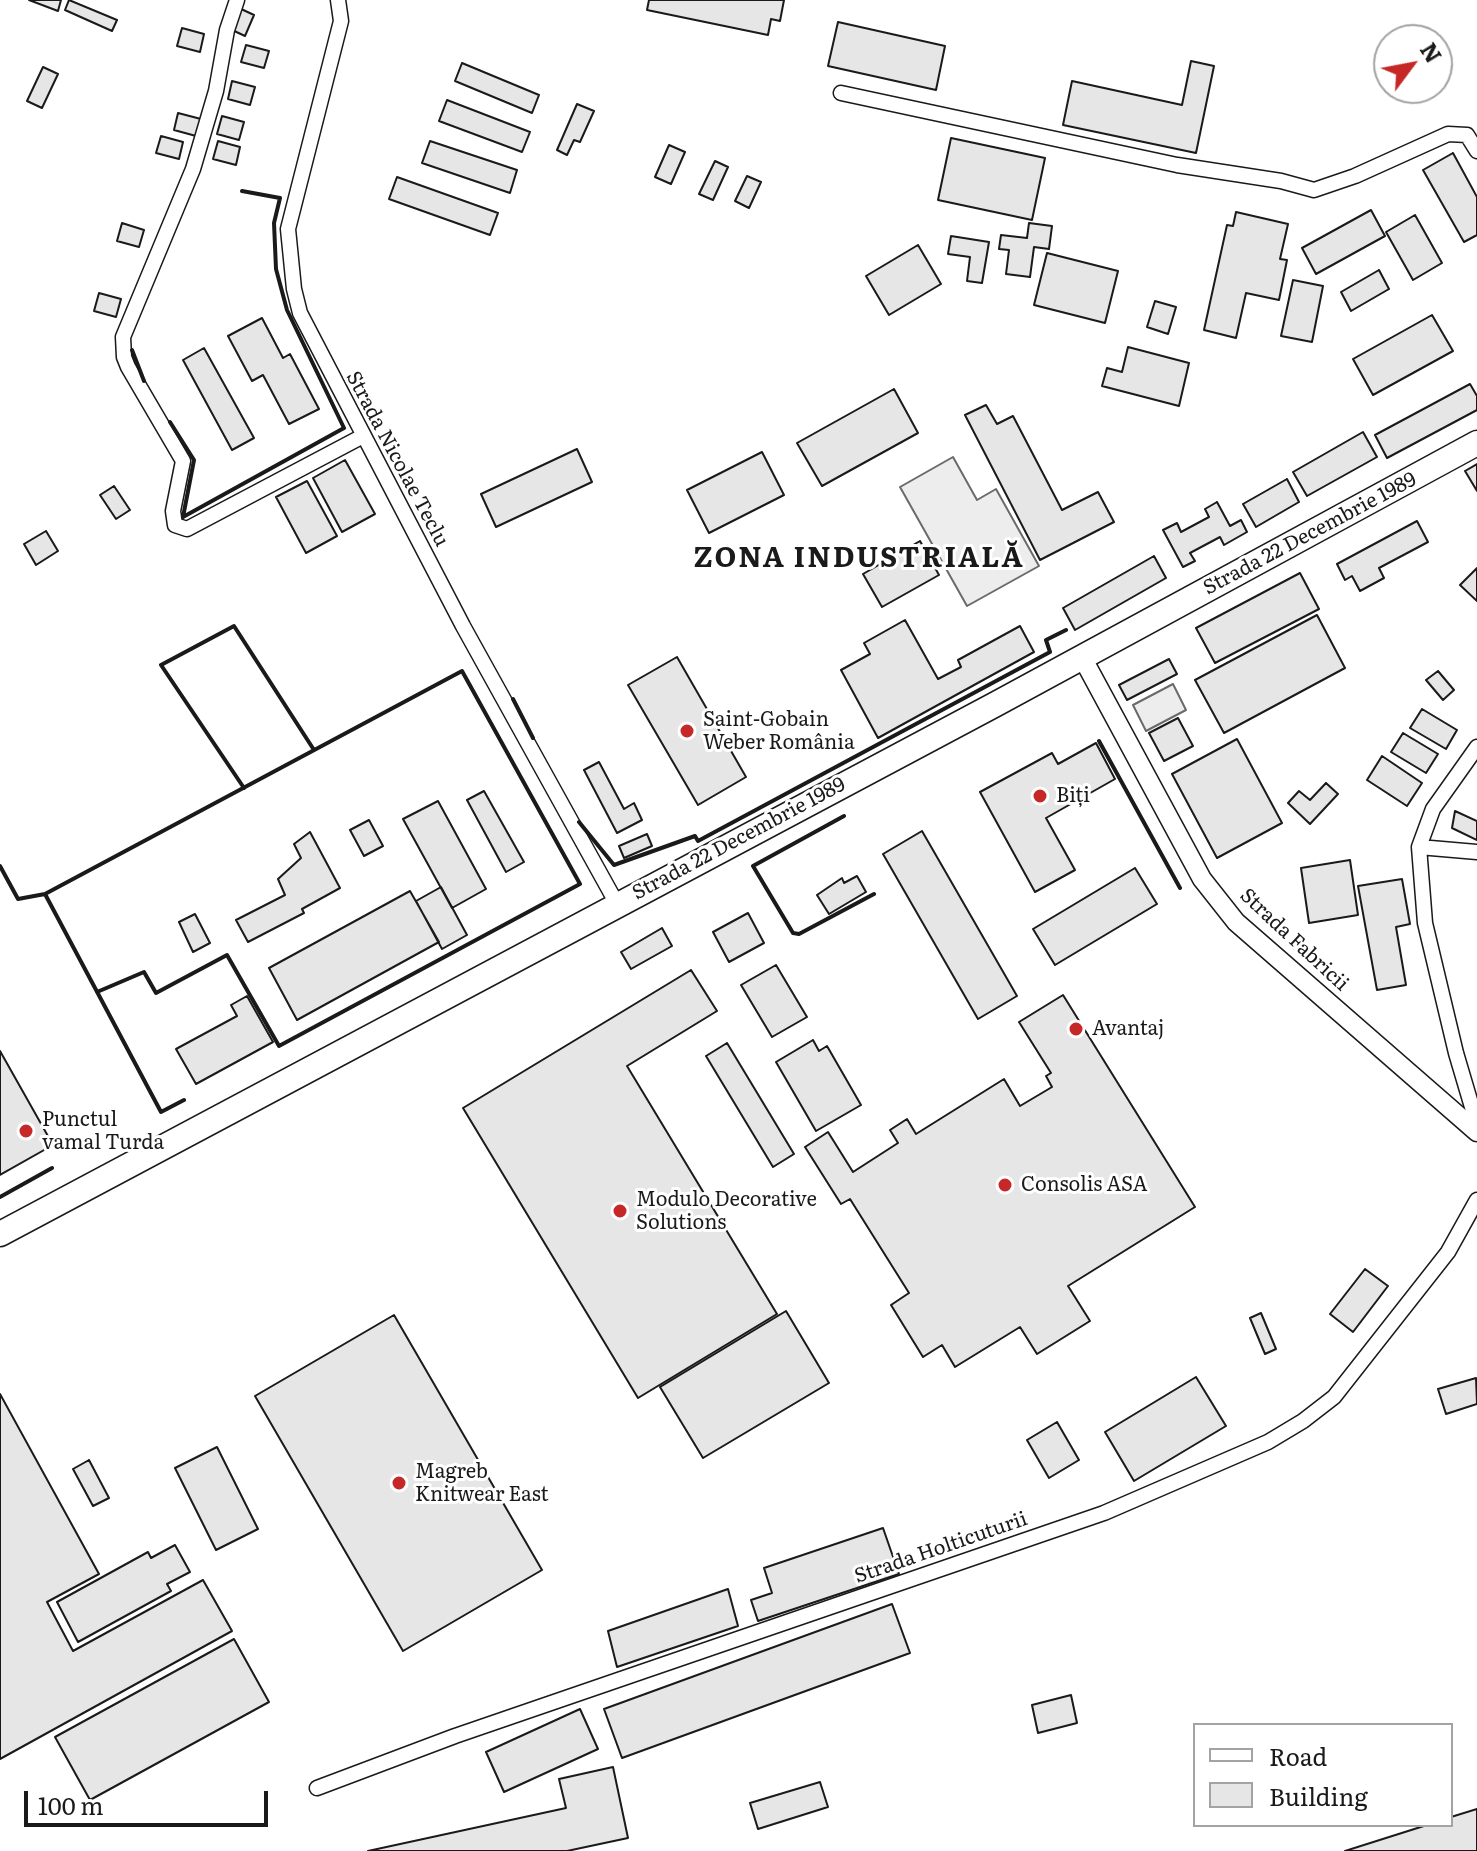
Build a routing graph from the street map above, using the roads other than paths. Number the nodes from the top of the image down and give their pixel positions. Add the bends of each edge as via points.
1 (237, 0) edge
2 (338, 0) edge
3 (841, 93) dead end
4 (1477, 151) edge
5 (363, 436) junction
6 (1477, 443) edge
7 (1082, 657) junction
8 (1477, 747) edge
9 (1419, 847) junction
10 (1477, 852) edge
11 (617, 904) junction
12 (1477, 1124) edge
13 (1477, 1132) edge
14 (1477, 1200) edge
15 (0, 1234) edge
16 (317, 1788) dead end

1 - 5 street via 193,169 123,337 128,367 183,461 175,525 187,529
2 - 5 street, Strada Nicolae Teclu via 341,21 287,240 300,313
3 - 4 street via 1314,190 1448,134 1467,135
5 - 11 street, Strada Nicolae Teclu
6 - 7 main road, Strada 22 Decembrie 1989
7 - 11 main road, Strada 22 Decembrie 1989
7 - 13 street, Strada Fabricii via 1202,879 1236,922
8 - 9 street via 1433,809
9 - 10 street
9 - 12 street via 1425,923
11 - 15 main road, Strada 22 Decembrie 1989
14 - 16 street, Strada Holticuturii via 1448,1252 1334,1397 1268,1442 1104,1513

